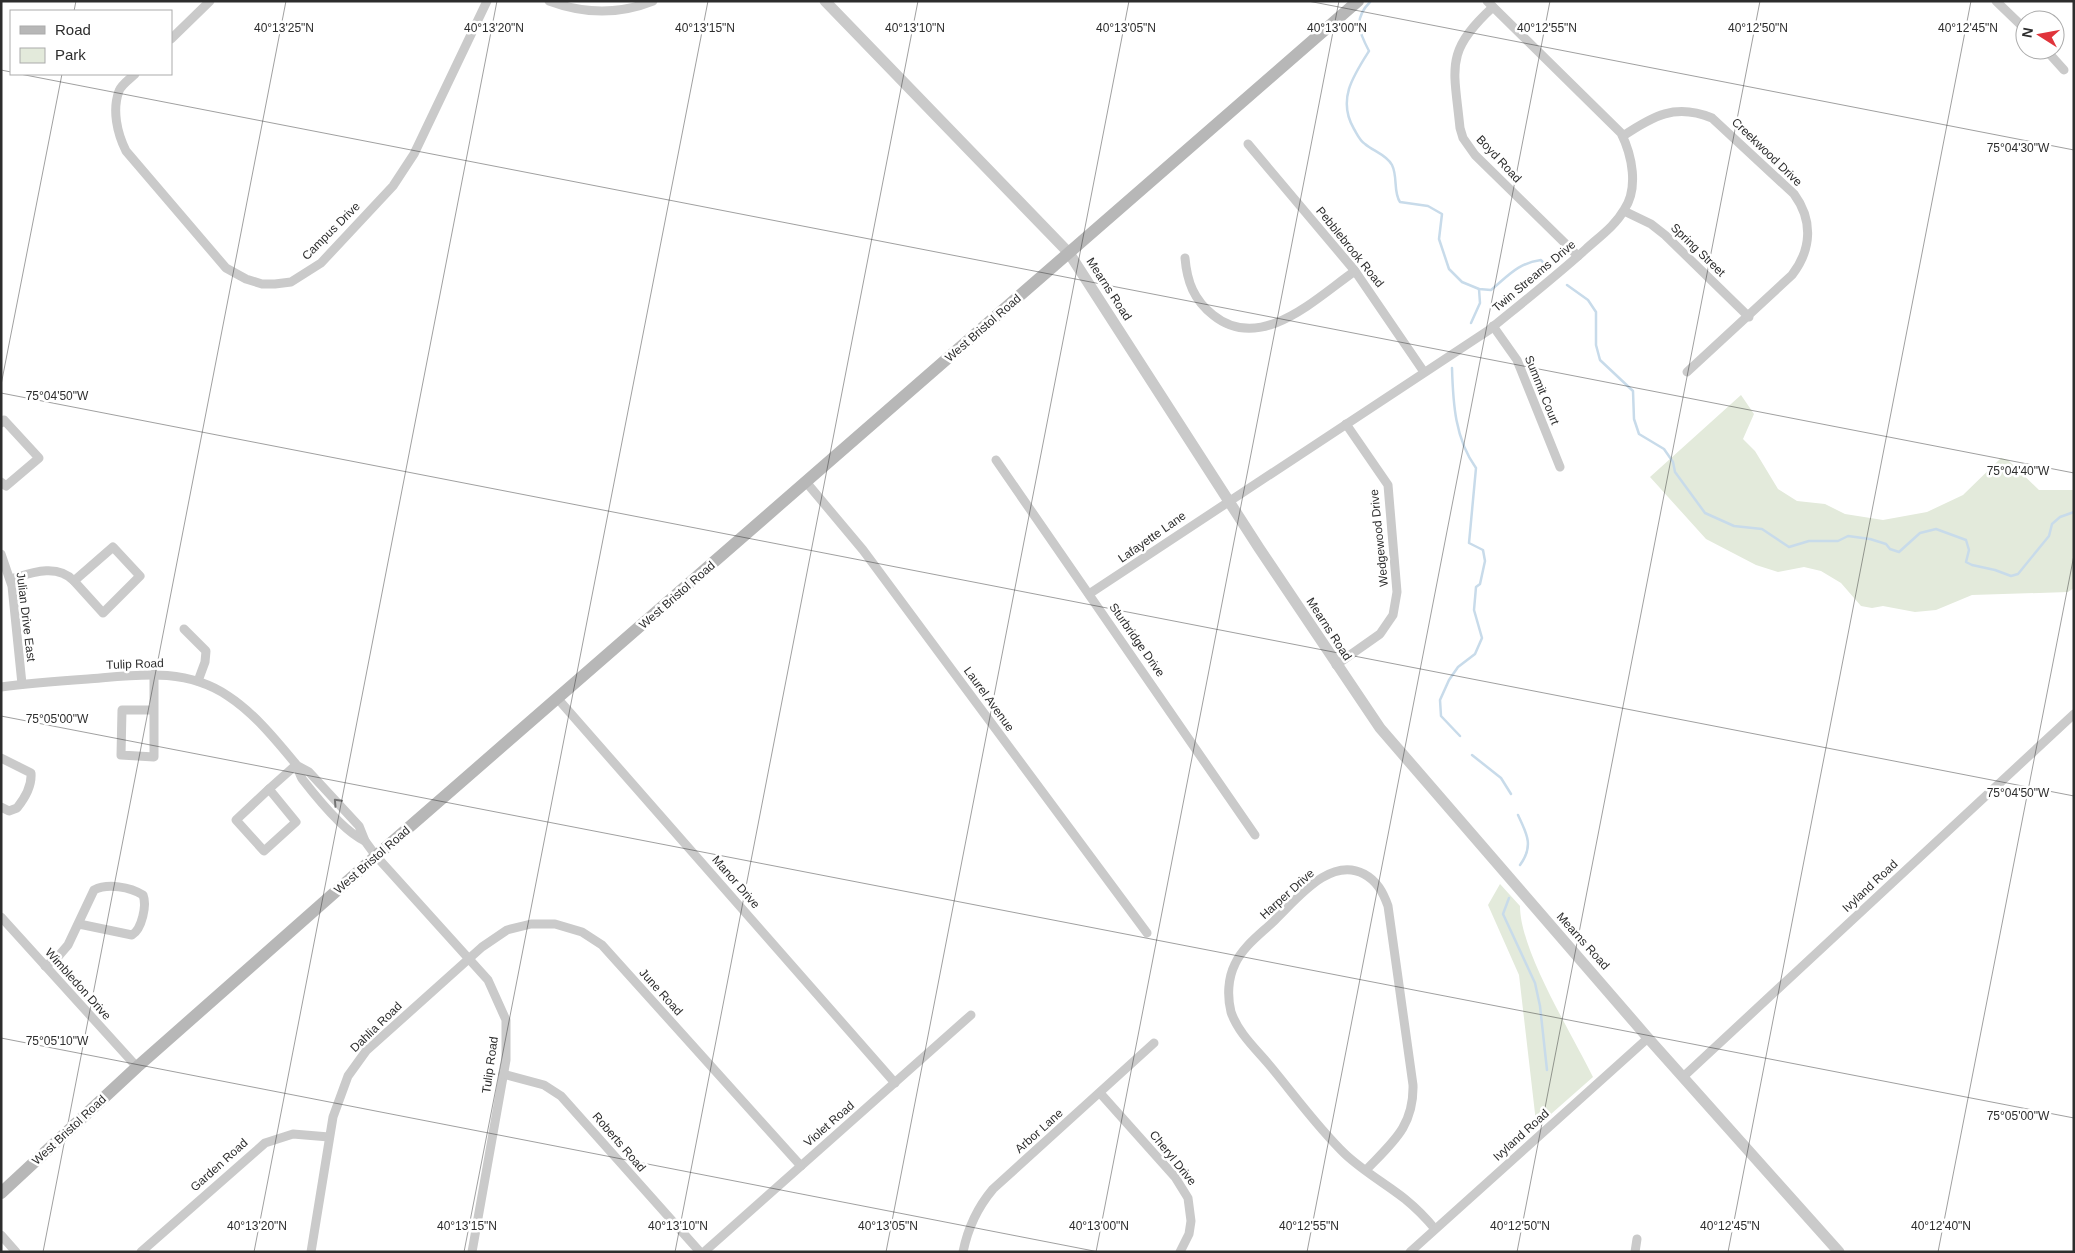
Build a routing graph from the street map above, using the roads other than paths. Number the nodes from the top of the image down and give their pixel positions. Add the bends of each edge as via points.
1 (210, 1) edge
2 (487, 1) edge
3 (549, 1) edge
4 (653, 1) edge
5 (825, 1) edge
6 (1996, 1) edge
7 (1354, 4) edge
8 (1490, 4) edge
9 (2015, 19) edge
10 (172, 38) edge
11 (2055, 60) edge
12 (2064, 70) dead end
13 (134, 75) edge
14 (1622, 136) junction
15 (1248, 144) dead end
16 (1624, 210) junction
17 (1069, 253) junction
18 (1578, 256) junction
19 (1184, 258) dead end
20 (1355, 271) junction
21 (1749, 317) junction
22 (1493, 326) junction
23 (1424, 372) junction
24 (1687, 372) dead end
25 (1, 423) edge
26 (1346, 424) junction
27 (996, 460) dead end
28 (1560, 467) dead end
29 (1, 482) edge
30 (806, 482) junction
31 (1229, 502) junction
32 (1, 554) edge
33 (11, 579) junction
34 (74, 581) junction
35 (1089, 594) junction
36 (184, 629) dead end
37 (1336, 665) junction
38 (154, 674) junction
39 (198, 682) junction
40 (22, 684) junction
41 (1, 687) edge
42 (558, 699) junction
43 (154, 710) junction
44 (2074, 714) edge
45 (1, 758) edge
46 (296, 765) junction
47 (269, 789) junction
48 (1, 807) edge
49 (1255, 835) dead end
50 (376, 856) junction
51 (1, 917) edge
52 (79, 924) junction
53 (1147, 934) dead end
54 (469, 958) junction
55 (45, 966) junction
56 (971, 1015) dead end
57 (1648, 1038) junction
58 (1154, 1043) dead end
59 (137, 1067) junction
60 (503, 1074) junction
61 (1683, 1077) junction
62 (895, 1083) junction
63 (1100, 1093) junction
64 (330, 1137) junction
65 (801, 1166) junction
66 (1366, 1170) junction
67 (1, 1193) edge
68 (1435, 1229) junction
69 (1, 1235) edge
70 (1637, 1239) dead end
71 (16, 1252) edge
72 (141, 1252) edge
73 (311, 1252) edge
74 (472, 1252) edge
75 (700, 1252) edge
76 (704, 1252) edge
77 (964, 1252) edge
78 (1180, 1252) edge
79 (1410, 1252) edge
80 (1635, 1252) edge
81 (1839, 1252) edge

1 - 10 street
2 - 13 street, Campus Drive via 414,154 393,186 321,263 291,282 262,284 226,268 126,151 116,120 119,89
3 - 4 street via 570,9 604,12 635,8
5 - 17 street, Mearns Road
6 - 9 street
7 - 17 main road, West Bristol Road
8 - 14 street, Twin Streams Drive
8 - 18 street, Boyd Road via 1467,33 1454,59 1463,138 1475,155
11 - 12 street
14 - 16 street, Twin Streams Drive via 1632,170 1631,190
14 - 21 street, Creekwood Drive via 1664,114 1699,113 1719,122 1794,194 1807,222 1804,258 1792,275
15 - 20 street, Pebblebrook Road
16 - 18 street, Twin Streams Drive
16 - 21 street, Spring Street via 1665,235
17 - 30 main road, West Bristol Road
17 - 31 street, Mearns Road
18 - 22 street, Twin Streams Drive
19 - 20 street via 1197,299 1218,320 1252,330 1282,321
20 - 23 street, Pebblebrook Road
21 - 24 street, Creekwood Drive
22 - 23 street, Twin Streams Drive
22 - 28 street, Summit Court via 1517,360
23 - 26 street, Twin Streams Drive
25 - 29 street via 4,420 39,458 6,486
26 - 31 street, Twin Streams Drive
26 - 37 street, Wedgewood Drive via 1388,486 1397,592 1393,615 1380,634
27 - 35 street, Sturbridge Drive
30 - 42 main road, West Bristol Road
30 - 53 street, Laurel Avenue via 869,558
31 - 35 street, Lafayette Lane
31 - 37 street, Mearns Road
32 - 33 street, Julian Drive East
33 - 34 street via 51,570 68,574
33 - 40 street, Julian Drive East
34 - 34 street via 114,547 140,576 103,613
35 - 49 street, Sturbridge Drive
36 - 39 street via 206,651
37 - 57 street, Mearns Road via 1380,728
38 - 39 street, Tulip Road
38 - 40 street, Tulip Road
38 - 43 street
39 - 46 street, Tulip Road via 220,691 242,706
40 - 41 street, Tulip Road
42 - 50 main road, West Bristol Road
42 - 62 street, Manor Drive
43 - 43 street via 154,757 121,755 122,710
44 - 61 street, Ivyland Road
45 - 48 street via 32,776 18,808 9,811
46 - 47 street
46 - 50 street, Tulip Road via 301,778
47 - 47 street via 296,822 264,851 236,820
50 - 54 street, Tulip Road
50 - 59 main road, West Bristol Road
51 - 55 street, Wimbledon Drive
52 - 52 street via 90,894 101,886 143,895 145,901 139,928 132,935
52 - 55 street via 68,945
54 - 60 street, Tulip Road via 492,985 505,1014 508,1031
54 - 64 street, Dahlia Road via 377,1040 356,1063 341,1090
54 - 65 street, June Road via 497,935 530,924 555,924 593,938
55 - 59 street, Wimbledon Drive
56 - 62 street, Violet Road
57 - 61 street, Mearns Road
57 - 68 street, Ivyland Road
58 - 63 street, Arbor Lane
59 - 67 main road, West Bristol Road
60 - 74 street, Tulip Road
60 - 75 street, Roberts Road via 544,1085 561,1096
61 - 81 street, Mearns Road
62 - 65 street, Violet Road
63 - 77 street, Arbor Lane via 993,1189 969,1226
63 - 78 street, Cheryl Drive via 1186,1193 1191,1221
64 - 72 street, Garden Road via 293,1134 264,1143
64 - 73 street, Dahlia Road
65 - 76 street, Violet Road
66 - 66 street, Harper Drive via 1345,1154 1238,1026 1231,1012 1228,994 1230,979 1242,952 1312,886 1328,874 1342,870 1357,870 1373,879 1384,893 1413,1085 1414,1102 1409,1120 1399,1136
66 - 68 street, Harper Drive via 1416,1208
68 - 79 street, Ivyland Road
69 - 71 street
70 - 80 street

